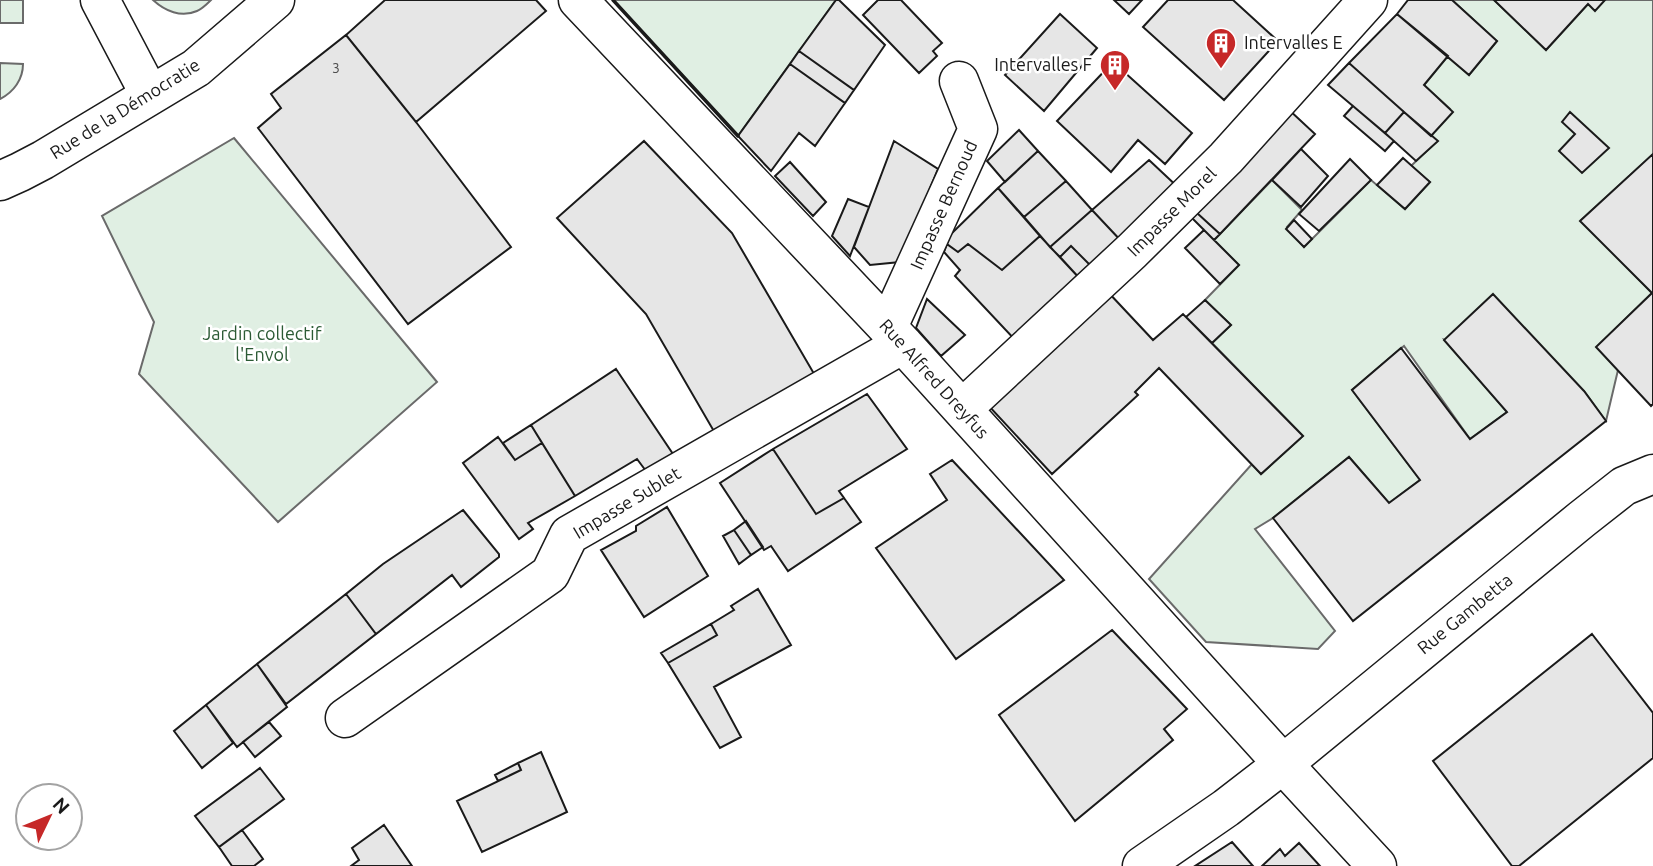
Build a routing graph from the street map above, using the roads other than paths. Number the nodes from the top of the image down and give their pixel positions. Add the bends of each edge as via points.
1 (100, 0) edge
2 (275, 0) edge
3 (578, 0) edge
4 (1368, 0) edge
5 (959, 81) dead end
6 (150, 95) junction
7 (0, 181) edge
8 (896, 335) junction
9 (962, 409) junction
10 (1653, 474) edge
11 (345, 718) dead end
12 (1283, 764) junction
13 (1142, 866) edge
14 (1377, 866) edge

1 - 6 street
2 - 6 street, Rue de la Démocratie via 195,68
3 - 8 street, Rue Alfred Dreyfus
4 - 9 street, Impasse Morel via 1226,158
5 - 8 street, Impasse Bernoud via 978,129
6 - 7 street, Rue de la Démocratie
8 - 9 street, Rue Alfred Dreyfus
8 - 11 street, Impasse Sublet via 569,535 550,574
9 - 12 street, Rue Alfred Dreyfus
10 - 12 street, Rue Gambetta via 1624,486
12 - 13 street, Rue Gambetta
12 - 14 street, Rue Alfred Dreyfus

